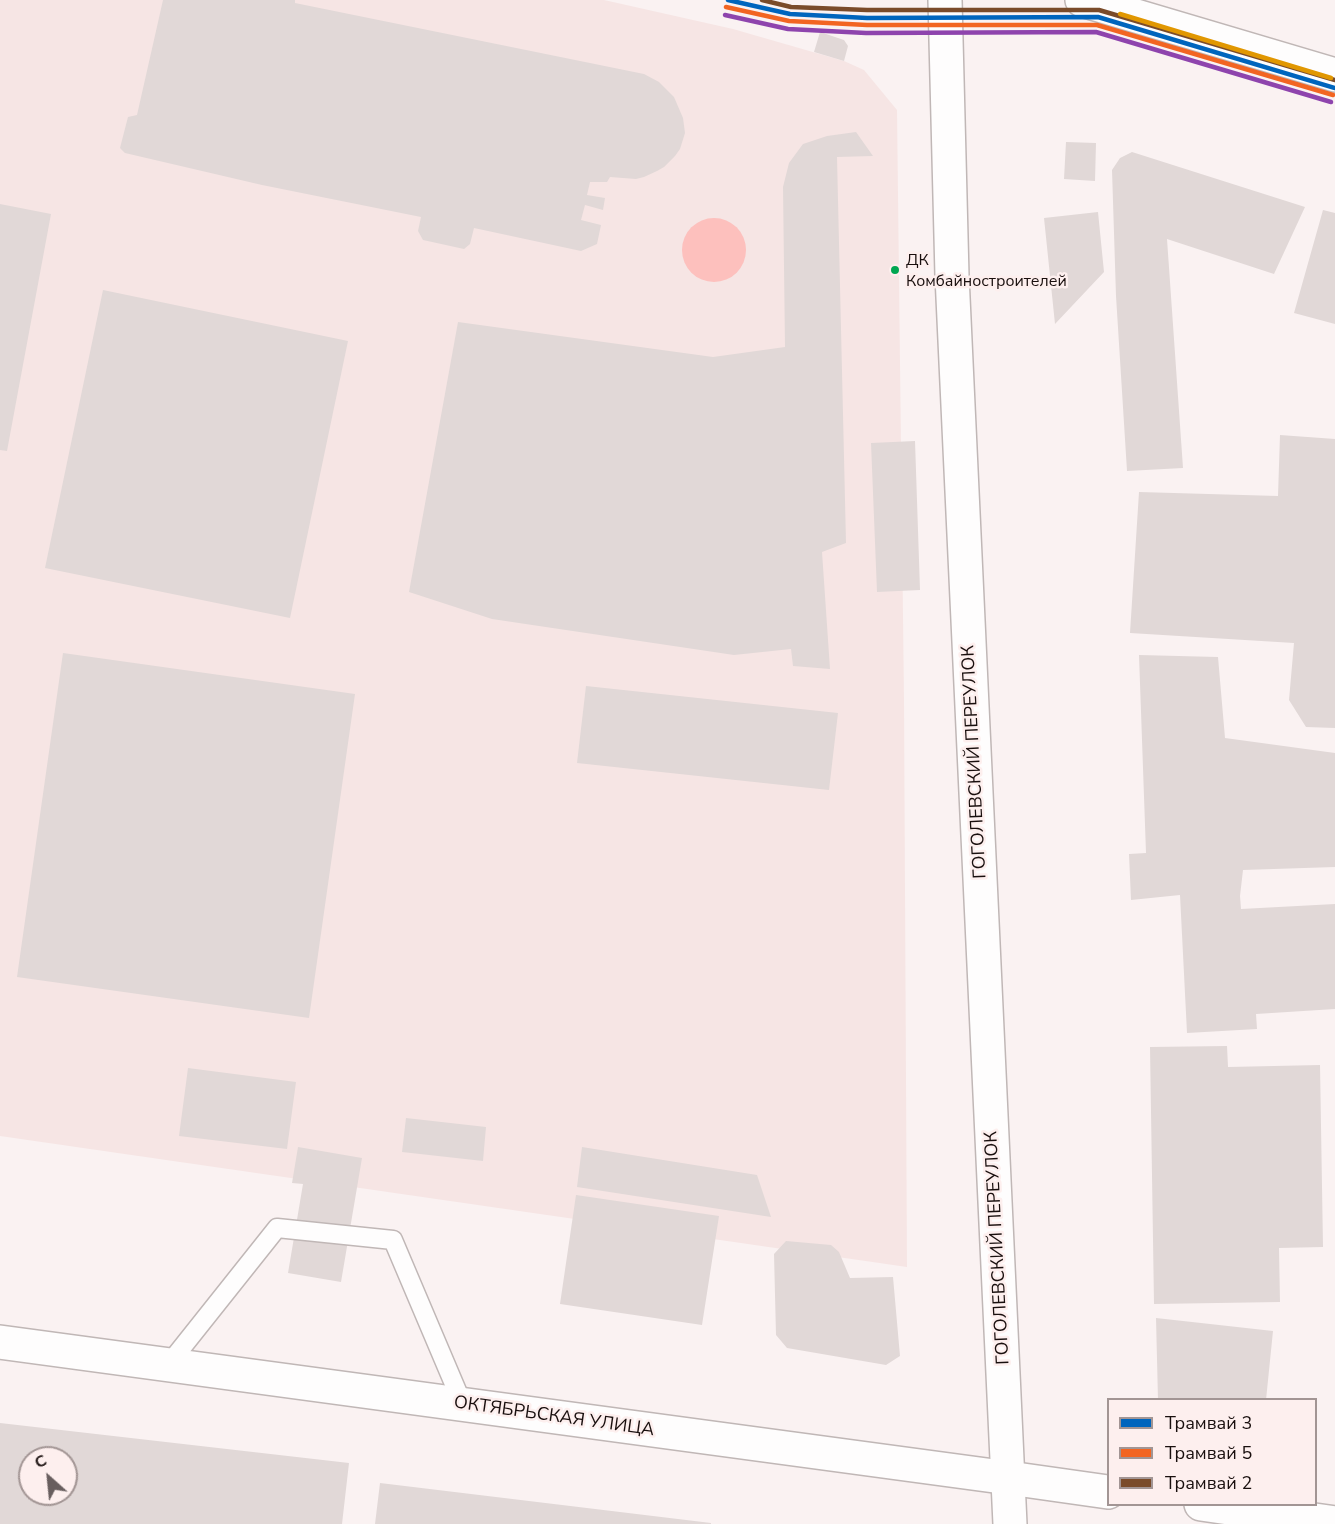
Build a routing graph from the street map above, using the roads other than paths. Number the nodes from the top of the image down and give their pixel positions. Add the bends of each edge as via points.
1 (945, 0) edge
2 (1083, 0) edge
3 (1335, 75) edge
4 (0, 1342) edge
5 (168, 1365) junction
6 (463, 1405) junction
7 (1009, 1478) junction
8 (1107, 1492) edge
9 (1215, 1506) edge
10 (1335, 1523) edge
11 (1010, 1524) edge

1 - 7 street, ГОГОЛЕВСКИЙ ПЕРЕУЛОК via 952,288
2 - 3 street
4 - 5 street, ОКТЯБРЬСКАЯ УЛИЦА
5 - 6 street, ОКТЯБРЬСКАЯ УЛИЦА
5 - 6 lane via 277,1228 393,1240
6 - 7 street, ОКТЯБРЬСКАЯ УЛИЦА
7 - 8 street, ОКТЯБРЬСКАЯ УЛИЦА
7 - 11 street, ГОГОЛЕВСКИЙ ПЕРЕУЛОК
9 - 10 street

